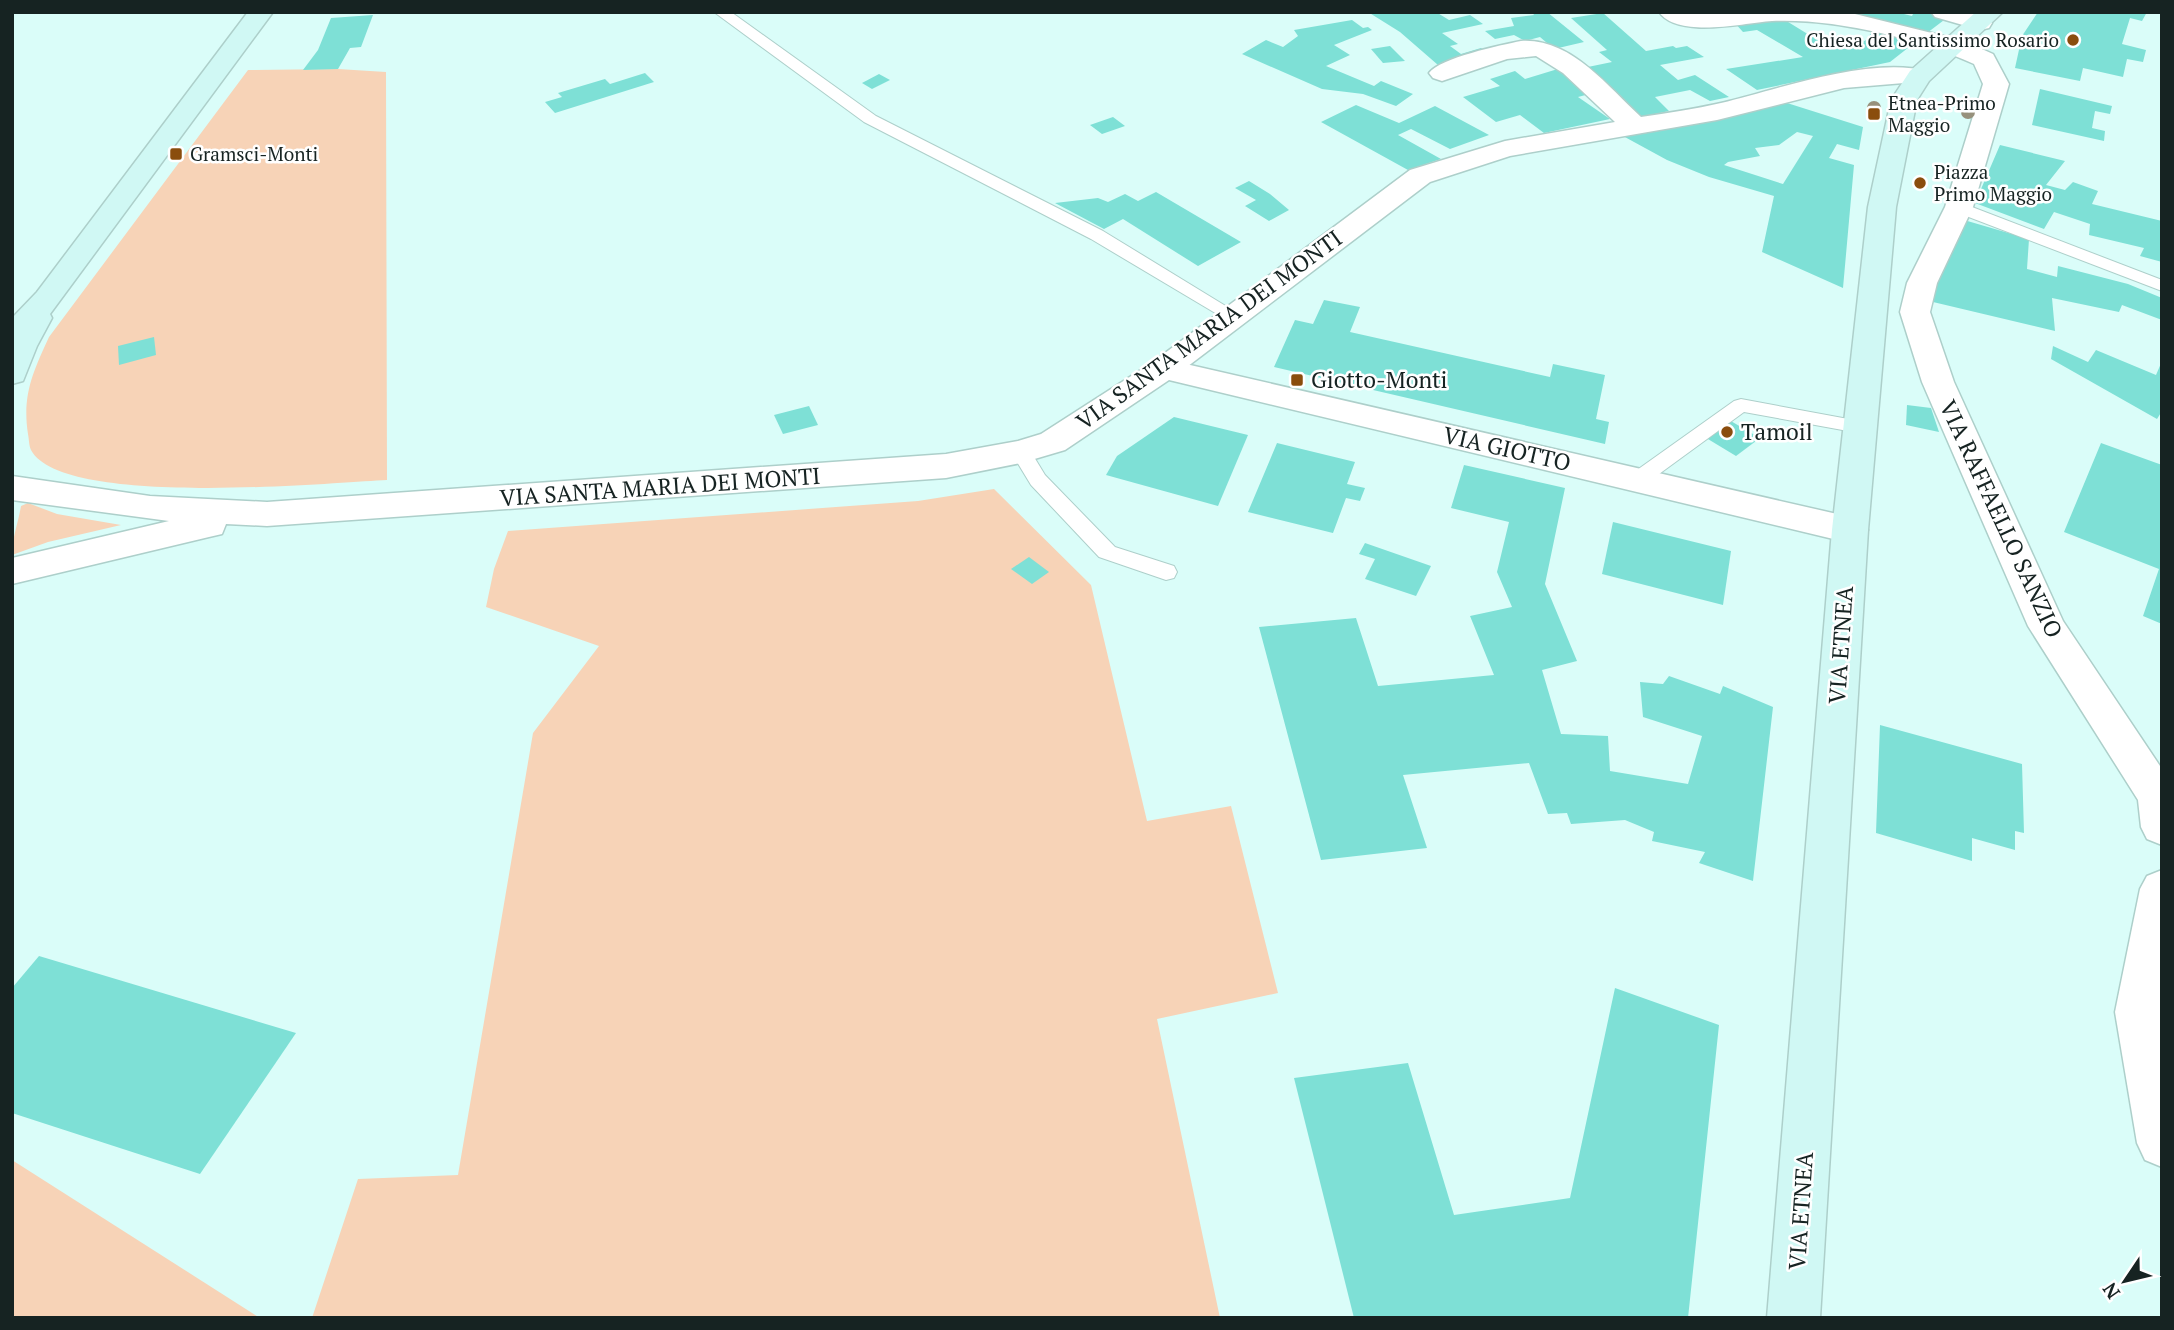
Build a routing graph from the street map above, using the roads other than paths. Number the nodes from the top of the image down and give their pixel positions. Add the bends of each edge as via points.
1 (261, 12) edge
2 (721, 12) edge
3 (1671, 12) edge
4 (1943, 12) edge
5 (1986, 18) edge
6 (1955, 46) junction
7 (1442, 73) dead end
8 (1919, 76) junction
9 (1635, 126) junction
10 (1959, 207) junction
11 (2162, 286) edge
12 (48, 298) junction
13 (1233, 316) junction
14 (12, 337) edge
15 (1164, 369) junction
16 (12, 374) edge
17 (1859, 427) junction
18 (1020, 452) junction
19 (1637, 480) junction
20 (16, 482) edge
21 (267, 514) junction
22 (1850, 530) junction
23 (12, 571) edge
24 (1166, 572) dead end
25 (2162, 827) edge
26 (2162, 889) edge
27 (2156, 1091) edge
28 (2162, 1143) edge
29 (1793, 1318) edge

1 - 12 main road
2 - 13 lane via 870,119 1097,235
3 - 6 street via 1693,21 1818,15
4 - 5 street
5 - 6 main road, VIA ETNEA
6 - 8 main road, VIA ETNEA
6 - 10 street via 1984,59 1996,84
7 - 9 street via 1509,52 1540,49 1567,65
8 - 9 street, VIA SANTA MARIA DEI MONTI via 1844,80 1717,112
8 - 17 main road, VIA ETNEA via 1904,100 1882,207
9 - 13 street, VIA SANTA MARIA DEI MONTI via 1505,149 1420,176
10 - 11 lane
10 - 25 street, VIA RAFFAELLO SANZIO via 1922,283 1915,312 1938,382 2047,626 2158,797
12 - 14 main road
12 - 16 main road via 21,346
13 - 15 street, VIA SANTA MARIA DEI MONTI
15 - 18 street, VIA SANTA MARIA DEI MONTI via 1054,442
15 - 19 street, VIA GIOTTO
17 - 19 lane via 1741,405
17 - 22 main road, VIA ETNEA
18 - 21 street, VIA SANTA MARIA DEI MONTI via 946,466
18 - 24 lane via 1038,480 1107,552
19 - 22 street, VIA GIOTTO
20 - 21 street via 64,497 150,508
21 - 23 street via 173,531
22 - 29 main road, VIA ETNEA
26 - 27 street via 2138,1012
27 - 28 street

